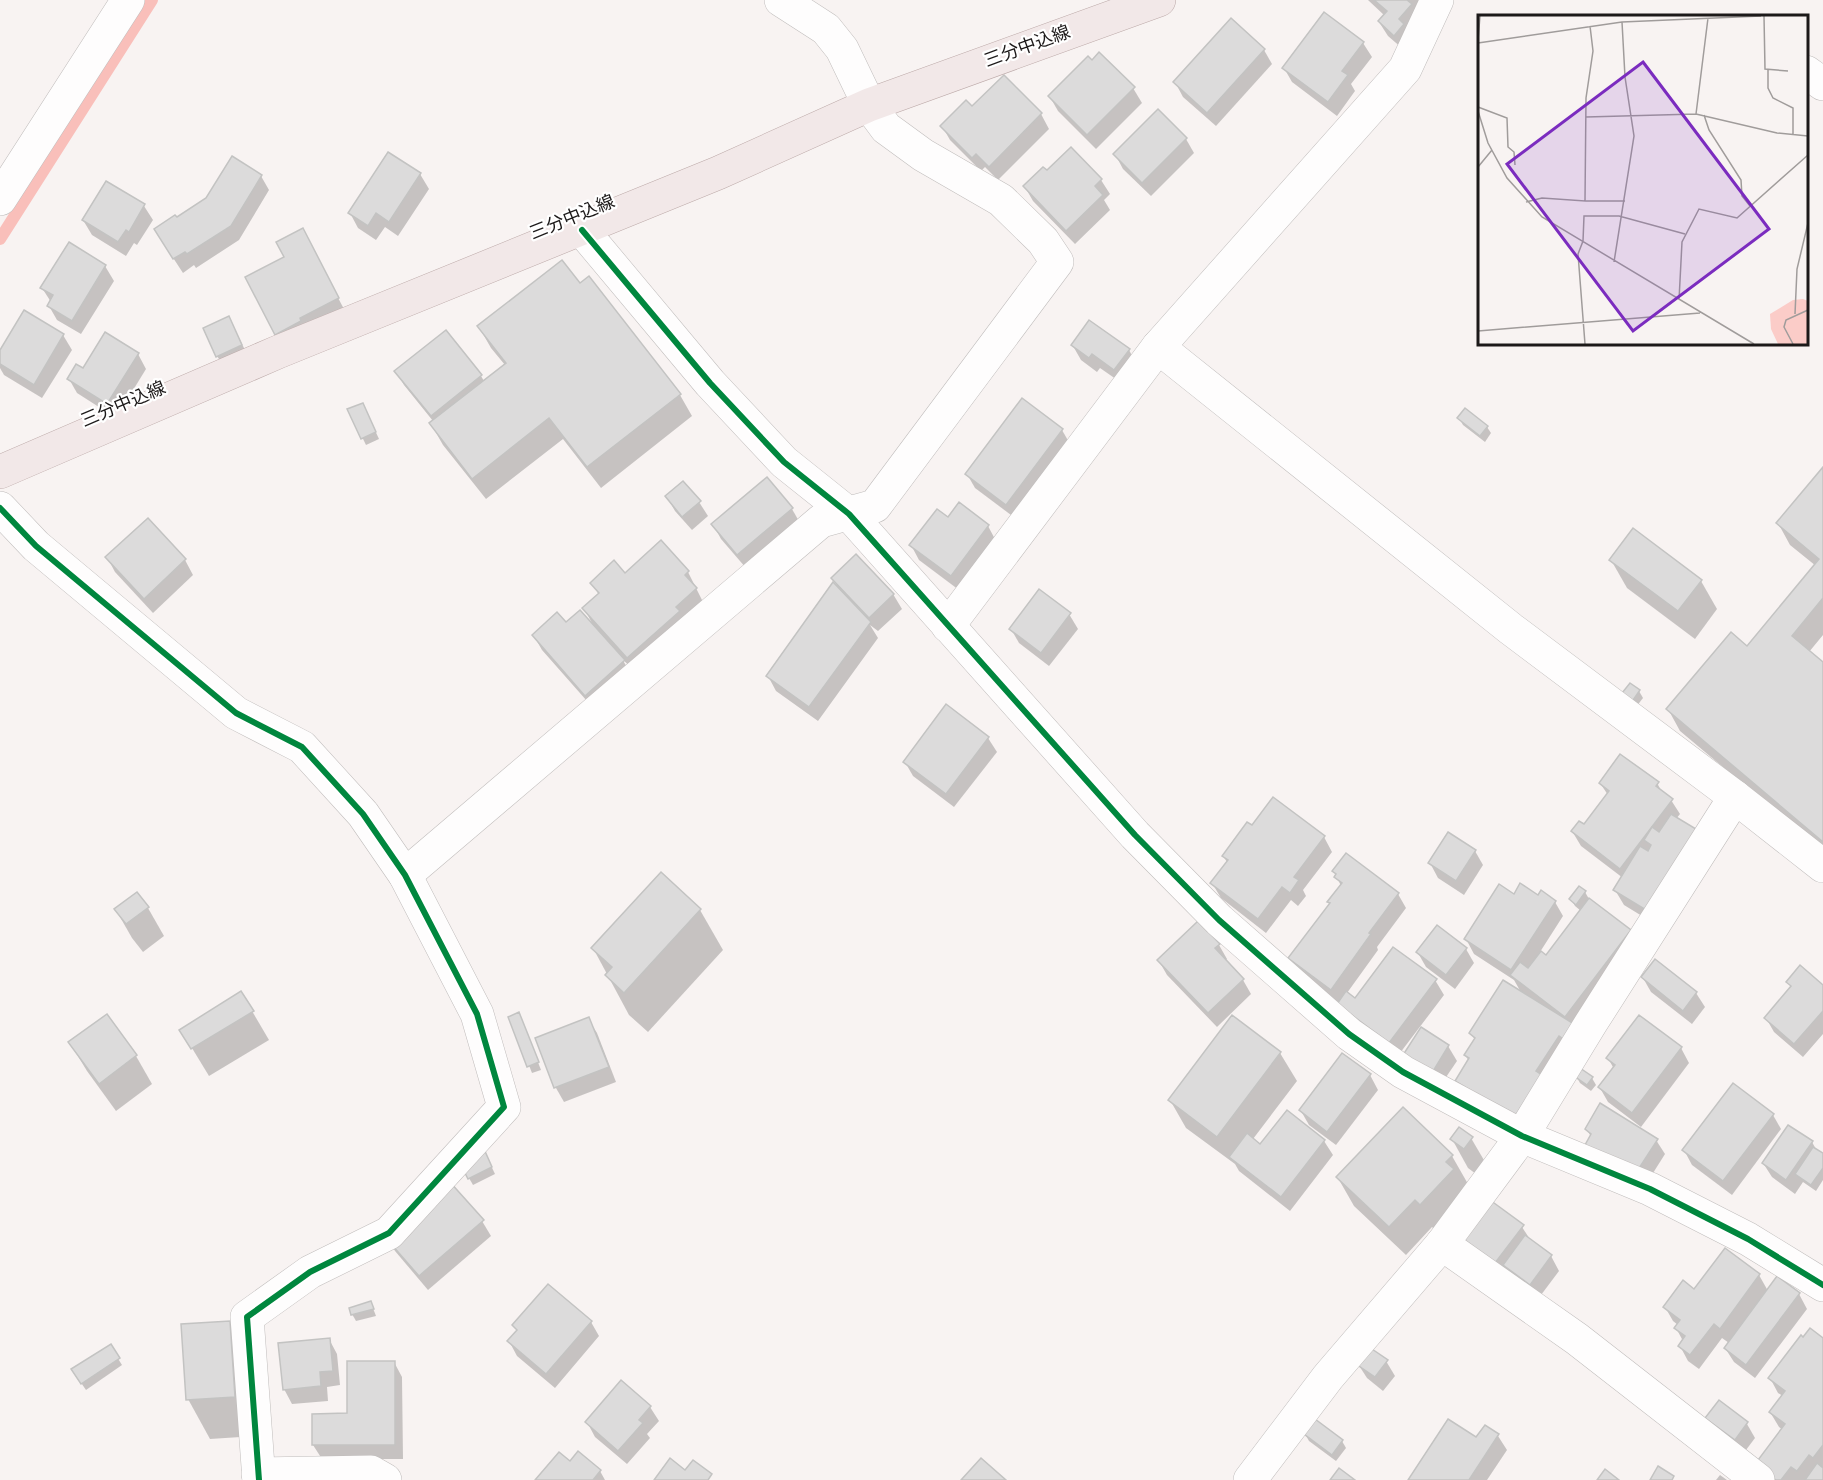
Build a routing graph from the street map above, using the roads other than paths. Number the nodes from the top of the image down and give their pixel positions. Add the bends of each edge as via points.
1 (128, 0) edge
2 (781, 0) edge
3 (1158, 0) edge
4 (1437, 0) edge
5 (1808, 73) edge
6 (1823, 84) edge
7 (869, 105) junction
8 (0, 199) edge
9 (582, 230) junction
10 (1158, 347) junction
11 (0, 472) edge
12 (0, 508) edge
13 (849, 514) junction
14 (948, 626) junction
15 (1736, 797) junction
16 (1823, 866) edge
17 (405, 875) junction
18 (1522, 1136) junction
19 (1442, 1244) junction
20 (1823, 1285) edge
21 (259, 1477) edge
22 (385, 1480) edge
23 (1250, 1480) edge
24 (1758, 1480) edge

1 - 8 street
2 - 7 street via 826,29 842,49
3 - 7 main road, 三分中込線
4 - 10 street via 1405,69
5 - 6 street
7 - 9 main road, 三分中込線
7 - 13 street via 886,128 923,155 1001,200 1043,241 1057,262 875,506
9 - 11 main road, 三分中込線 via 278,352
9 - 13 street via 710,384 783,462
10 - 14 street
10 - 15 street via 1511,628
12 - 17 street via 36,546 236,713 302,747 363,814
13 - 14 street
13 - 17 street via 821,521
14 - 18 street via 1135,835 1219,920 1349,1034 1403,1072
15 - 16 street
15 - 18 street
17 - 21 street via 477,1014 504,1107 389,1233 310,1272 247,1317
18 - 19 street
18 - 20 street via 1650,1189 1748,1239
19 - 23 street via 1328,1377
19 - 24 street via 1577,1339
21 - 22 street via 371,1472

